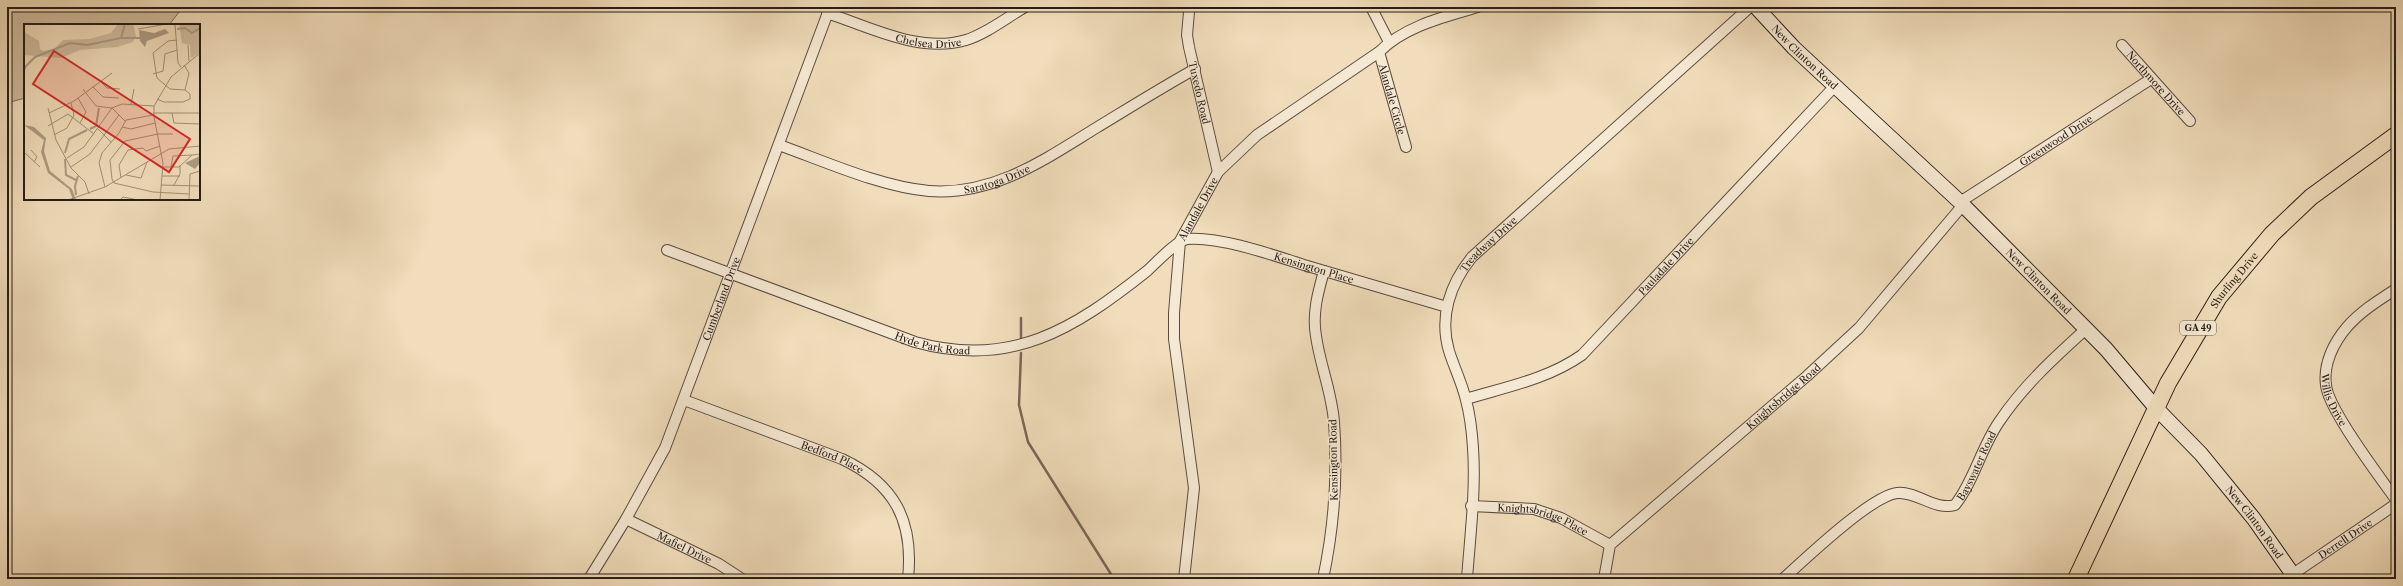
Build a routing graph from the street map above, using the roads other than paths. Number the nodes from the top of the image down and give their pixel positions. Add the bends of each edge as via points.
1 (1024, 7) edge
2 (1371, 7) edge
3 (1478, 7) edge
4 (1750, 7) edge
5 (1756, 7) edge
6 (828, 10) edge
7 (1189, 12) dead end
8 (1389, 42) junction
9 (2122, 45) dead end
10 (1379, 52) junction
11 (1194, 69) junction
12 (2151, 79) junction
13 (1834, 86) junction
14 (2190, 121) dead end
15 (2396, 135) edge
16 (779, 145) junction
17 (1406, 147) dead end
18 (1218, 172) junction
19 (1962, 203) junction
20 (1180, 241) junction
21 (667, 250) dead end
22 (1324, 271) junction
23 (731, 273) junction
24 (2396, 289) edge
25 (1447, 307) junction
26 (2086, 330) junction
27 (1466, 399) junction
28 (684, 400) junction
29 (2156, 408) junction
30 (2396, 500) edge
31 (2396, 504) edge
32 (1471, 506) junction
33 (626, 519) junction
34 (1610, 545) junction
35 (2295, 576) edge
36 (589, 579) edge
37 (742, 579) edge
38 (908, 579) edge
39 (1184, 579) edge
40 (1323, 579) edge
41 (1467, 579) edge
42 (1604, 579) edge
43 (1783, 579) edge
44 (2076, 579) edge

1 - 6 street, Chelsea Drive via 967,40 936,45 909,40
2 - 8 street
3 - 8 street, Alandale Drive via 1432,20
4 - 25 street, Treadway Drive via 1472,257 1456,280
5 - 13 street, New Clinton Road
6 - 16 street, Cumberland Drive
7 - 11 street, Tuxedo Road via 1187,35
8 - 10 street, Alandale Drive
9 - 12 street, Northmore Drive
10 - 17 street, Alandale Circle
10 - 18 street, Alandale Drive via 1257,134
11 - 16 street, Saratoga Drive via 1024,171 986,186 958,191 910,189
11 - 18 street, Tuxedo Road
12 - 14 street, Northmore Drive
12 - 19 street, Greenwood Drive
13 - 19 street, New Clinton Road
13 - 27 street, Pauladale Drive via 1582,355 1565,367 1542,376
15 - 29 main road, Shurling Drive / GA 49 via 2317,192 2272,234 2237,273 2204,319
16 - 23 street, Cumberland Drive
18 - 20 street, Alandale Drive
19 - 26 street, New Clinton Road
19 - 34 street, Knightsbridge Road via 1859,328
20 - 22 street, Kensington Place via 1198,239 1217,242 1262,252
20 - 23 street, Hyde Park Road via 1134,281 1075,321 1031,343 988,351 965,352 915,342
20 - 39 street, Alandale Drive via 1174,339 1194,488
21 - 23 street, Hyde Park Road
22 - 25 street, Kensington Place
22 - 40 street, Kensington Road via 1314,314 1315,336 1334,421 1335,464 1332,530
23 - 28 street, Cumberland Drive
24 - 30 street, Willis Drive via 2348,326 2332,350 2325,380 2329,398
25 - 27 street, Treadway Drive via 1446,333 1449,350
26 - 29 street, New Clinton Road via 2106,349
26 - 43 street, Bayswater Road via 2037,374 2017,397 1994,429 1955,505 1946,508 1908,493 1884,496
27 - 32 street, Treadway Drive via 1473,450
28 - 33 street, Cumberland Drive via 656,468
28 - 38 street, Bedford Place via 863,469 881,484 901,514 909,544
29 - 35 street, New Clinton Road via 2201,454 2254,519
29 - 44 main road, Shurling Drive / GA 49
31 - 35 street, Derrell Drive
32 - 34 street, Knightsbridge Place via 1534,509 1561,518
32 - 41 street, Treadway Drive
33 - 36 street, Cumberland Drive
33 - 37 street, Mafiel Drive via 720,564
34 - 42 street

